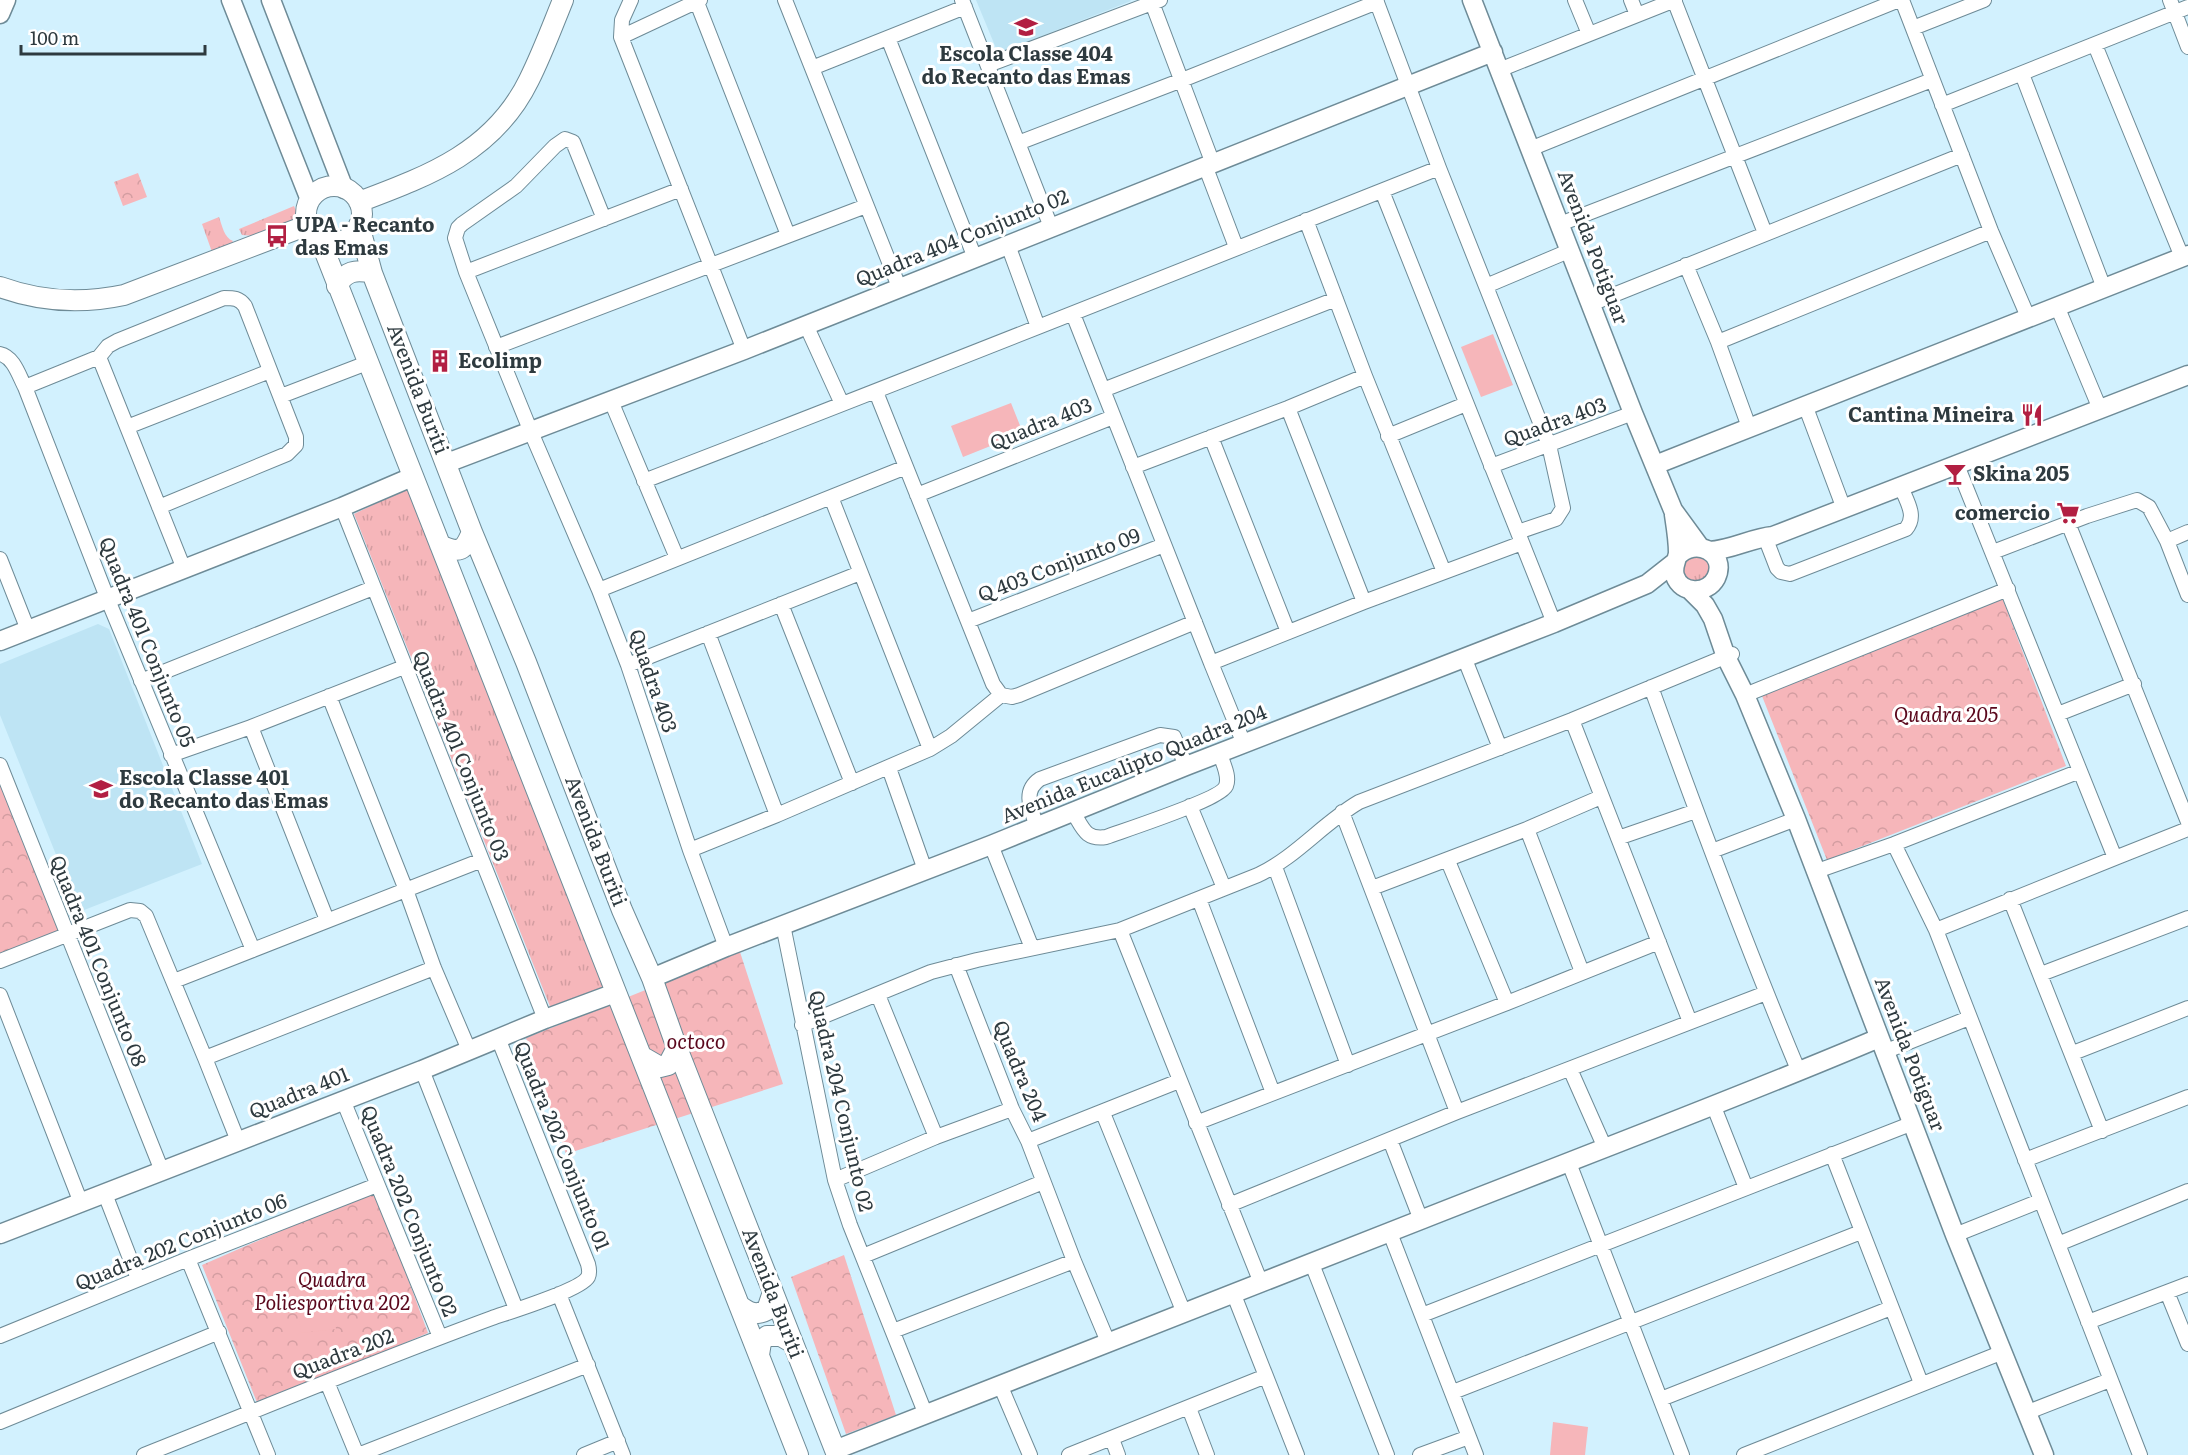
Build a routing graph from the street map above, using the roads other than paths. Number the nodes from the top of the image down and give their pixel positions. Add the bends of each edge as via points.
1 (6, 0) edge
2 (231, 0) edge
3 (271, 0) edge
4 (563, 0) edge
5 (631, 0) edge
6 (698, 0) edge
7 (785, 0) edge
8 (1472, 0) edge
9 (1575, 0) edge
10 (1631, 0) edge
11 (1674, 0) edge
12 (1900, 0) edge
13 (1984, 0) edge
14 (1154, 1) edge
15 (1376, 1) edge
16 (963, 3) edge
17 (2172, 6) edge
18 (2188, 7) edge
19 (0, 14) edge
20 (1637, 15) junction
21 (1913, 28) junction
22 (1589, 34) junction
23 (621, 37) junction
24 (888, 38) junction
25 (2095, 45) junction
26 (2188, 46) edge
27 (1493, 52) junction
28 (988, 65) junction
29 (812, 68) junction
30 (1499, 70) junction
31 (2022, 74) junction
32 (1705, 79) junction
33 (1182, 80) junction
34 (1932, 80) junction
35 (1408, 87) junction
36 (1942, 105) junction
37 (1018, 143) junction
38 (1530, 149) junction
39 (1962, 155) junction
40 (1735, 156) junction
41 (1210, 166) junction
42 (1439, 168) junction
43 (344, 189) junction
44 (681, 189) junction
45 (1382, 191) junction
46 (310, 200) junction
47 (359, 202) junction
48 (866, 206) junction
49 (604, 219) junction
50 (1306, 220) junction
51 (1560, 224) junction
52 (359, 225) junction
53 (1051, 227) junction
54 (313, 231) junction
55 (1991, 231) junction
56 (1766, 233) junction
57 (788, 235) junction
58 (1008, 245) junction
59 (1236, 247) junction
60 (1571, 250) junction
61 (2185, 256) edge
62 (975, 258) junction
63 (712, 264) junction
64 (1686, 265) junction
65 (466, 272) junction
66 (372, 273) junction
67 (337, 286) junction
68 (1486, 286) junction
69 (0, 287) edge
70 (898, 287) junction
71 (2104, 288) junction
72 (1336, 299) junction
73 (1591, 304) junction
74 (2057, 306) junction
75 (1073, 314) junction
76 (2028, 317) junction
77 (806, 325) junction
78 (1038, 327) junction
79 (1718, 342) junction
80 (496, 347) junction
81 (744, 350) junction
82 (0, 354) edge
83 (99, 357) junction
84 (367, 363) junction
85 (270, 371) junction
86 (2188, 375) edge
87 (1365, 376) junction
88 (25, 387) junction
89 (1103, 390) junction
90 (876, 392) junction
91 (280, 396) junction
92 (611, 401) junction
93 (842, 404) junction
94 (1466, 404) junction
95 (1805, 405) junction
96 (1288, 408) junction
97 (2100, 409) junction
98 (1634, 413) junction
99 (1113, 417) junction
100 (127, 427) junction
101 (1749, 427) junction
102 (531, 432) junction
103 (1388, 436) junction
104 (1211, 437) junction
105 (1549, 445) junction
106 (447, 463) junction
107 (1655, 465) junction
108 (1957, 465) junction
109 (1133, 466) junction
110 (1491, 466) junction
111 (906, 467) junction
112 (412, 477) junction
113 (644, 481) junction
114 (1901, 488) junction
115 (917, 495) junction
116 (831, 497) junction
117 (159, 507) junction
118 (342, 507) junction
119 (1844, 509) junction
120 (1673, 510) junction
121 (2068, 523) junction
122 (472, 532) junction
123 (2188, 532) edge
124 (1520, 537) junction
125 (1768, 538) junction
126 (2167, 541) junction
127 (440, 545) junction
128 (1164, 545) junction
129 (1705, 549) junction
130 (1993, 552) junction
131 (677, 558) junction
132 (0, 559) edge
133 (1676, 559) junction
134 (184, 568) junction
135 (1444, 572) junction
136 (860, 573) junction
137 (1717, 576) junction
138 (373, 588) junction
139 (1687, 588) junction
140 (2008, 589) junction
141 (599, 590) junction
142 (1632, 591) junction
143 (2188, 595) edge
144 (108, 600) junction
145 (1364, 602) junction
146 (782, 604) junction
147 (968, 621) junction
148 (1195, 622) junction
149 (1554, 623) junction
150 (28, 630) junction
151 (1288, 632) junction
152 (708, 633) junction
153 (0, 641) edge
154 (1464, 657) junction
155 (1731, 660) junction
156 (1211, 663) junction
157 (628, 665) junction
158 (404, 667) junction
159 (141, 681) junction
160 (2134, 684) junction
161 (1651, 687) junction
162 (1001, 695) junction
163 (1745, 695) junction
164 (329, 696) junction
165 (2058, 714) junction
166 (1572, 720) junction
167 (250, 727) junction
168 (1244, 744) junction
169 (1500, 748) junction
170 (930, 749) junction
171 (1220, 754) junction
172 (171, 755) junction
173 (0, 765) edge
174 (1186, 766) junction
175 (889, 768) junction
176 (2080, 771) junction
177 (852, 783) junction
178 (1601, 797) junction
179 (1190, 806) junction
180 (1696, 811) junction
181 (1073, 812) junction
182 (1342, 812) junction
183 (777, 815) junction
184 (1796, 819) junction
185 (2188, 822) edge
186 (1037, 827) junction
187 (1527, 829) junction
188 (2188, 829) edge
189 (1618, 838) junction
190 (1894, 844) junction
191 (991, 845) junction
192 (690, 850) junction
193 (1712, 851) junction
194 (2115, 858) junction
195 (482, 860) junction
196 (1448, 861) junction
197 (1275, 867) junction
198 (926, 870) junction
199 (1817, 871) junction
200 (1224, 888) junction
201 (1372, 888) junction
202 (406, 890) junction
203 (1199, 899) junction
204 (2010, 899) junction
205 (622, 910) junction
206 (2188, 918) edge
207 (327, 920) junction
208 (589, 922) junction
209 (783, 926) junction
210 (1120, 930) junction
211 (1936, 930) junction
212 (66, 934) junction
213 (1659, 942) junction
214 (726, 947) junction
215 (1032, 948) junction
216 (253, 950) junction
217 (0, 961) edge
218 (956, 965) junction
219 (434, 968) junction
220 (1582, 972) junction
221 (2041, 974) junction
222 (652, 978) junction
223 (174, 981) junction
224 (615, 993) junction
225 (1766, 993) junction
226 (878, 994) junction
227 (0, 995) edge
228 (1508, 1003) junction
229 (2188, 1008) edge
230 (1969, 1018) junction
231 (545, 1019) junction
232 (1690, 1022) junction
233 (802, 1024) junction
234 (1428, 1034) junction
235 (498, 1038) junction
236 (1881, 1045) junction
237 (677, 1048) junction
238 (469, 1050) junction
239 (2073, 1053) junction
240 (641, 1056) junction
241 (206, 1058) junction
242 (1348, 1065) junction
243 (1570, 1069) junction
244 (422, 1070) junction
245 (1799, 1072) junction
246 (1179, 1081) junction
247 (1273, 1093) junction
248 (2188, 1097) edge
249 (343, 1100) junction
250 (1714, 1107) junction
251 (1012, 1109) junction
252 (1457, 1112) junction
253 (1103, 1113) junction
254 (1196, 1123) junction
255 (1912, 1123) junction
256 (2102, 1131) junction
257 (936, 1137) junction
258 (1390, 1140) junction
259 (1028, 1141) junction
260 (238, 1142) junction
261 (1605, 1148) junction
262 (1832, 1154) junction
263 (2025, 1160) junction
264 (1569, 1162) junction
265 (162, 1171) junction
266 (835, 1180) junction
267 (1043, 1182) junction
268 (377, 1185) junction
269 (1746, 1188) junction
270 (2188, 1191) edge
271 (105, 1194) junction
272 (2040, 1201) junction
273 (81, 1203) junction
274 (1229, 1205) junction
275 (1420, 1220) junction
276 (2, 1229) edge
277 (1862, 1232) junction
278 (1390, 1233) junction
279 (1955, 1235) junction
280 (2058, 1244) junction
281 (1600, 1245) junction
282 (863, 1256) junction
283 (188, 1259) junction
284 (1074, 1261) junction
285 (1312, 1264) junction
286 (138, 1279) junction
287 (1261, 1283) junction
288 (2188, 1284) edge
289 (773, 1292) junction
290 (2167, 1292) junction
291 (559, 1294) junction
292 (1234, 1295) junction
293 (739, 1305) junction
294 (1891, 1308) junction
295 (516, 1310) junction
296 (1184, 1313) junction
297 (1422, 1315) junction
298 (2088, 1322) junction
299 (1631, 1323) junction
300 (893, 1331) junction
301 (219, 1332) junction
302 (0, 1336) edge
303 (440, 1337) junction
304 (1108, 1342) junction
305 (793, 1343) junction
306 (2188, 1344) edge
307 (2003, 1352) junction
308 (759, 1355) junction
309 (588, 1365) junction
310 (1266, 1376) junction
311 (2110, 1380) junction
312 (327, 1382) junction
313 (1921, 1383) junction
314 (1001, 1387) junction
315 (1453, 1392) junction
316 (1661, 1399) junction
317 (1189, 1408) junction
318 (251, 1411) junction
319 (2028, 1412) junction
320 (926, 1415) junction
321 (0, 1422) edge
322 (1469, 1437) junction
323 (1112, 1439) junction
324 (618, 1441) junction
325 (175, 1449) edge
326 (836, 1453) edge
327 (144, 1455) edge
328 (268, 1455) edge
329 (358, 1455) edge
330 (584, 1455) edge
331 (623, 1455) edge
332 (798, 1455) edge
333 (1030, 1455) edge
334 (1069, 1455) edge
335 (1118, 1455) edge
336 (1208, 1455) edge
337 (1297, 1455) edge
338 (1387, 1455) edge
339 (1420, 1455) edge
340 (1476, 1455) edge
341 (1682, 1455) edge
342 (1744, 1455) edge
343 (2043, 1455) edge
344 (2140, 1455) edge

1 - 19 street
2 - 46 street, Avenida Buriti
3 - 43 street
4 - 47 main road via 529,82 485,138 448,165
5 - 23 street via 622,20
6 - 23 street
6 - 57 street
7 - 29 street
8 - 27 street, Avenida Potiguar
9 - 22 street
10 - 20 street
11 - 20 street
11 - 32 street
12 - 21 street
12 - 32 street
13 - 21 street
14 - 28 street
14 - 33 street
15 - 33 street
15 - 35 street
16 - 24 street
16 - 28 street
17 - 18 street
17 - 25 street
17 - 26 street
20 - 22 street
21 - 34 street
22 - 30 street
23 - 44 street
24 - 29 street
24 - 62 street
25 - 31 street
25 - 61 street
27 - 30 street, Avenida Potiguar
27 - 35 street, Quadra 404 Conjunto 02
28 - 37 street
29 - 48 street
30 - 38 street, Avenida Potiguar
31 - 36 street
31 - 71 street
32 - 38 street
32 - 40 street
33 - 37 street
33 - 41 street
34 - 36 street
34 - 40 street
35 - 41 street, Quadra 404 Conjunto 02
35 - 42 street
36 - 39 street
37 - 53 street
38 - 51 street, Avenida Potiguar
39 - 55 street
39 - 56 street
40 - 51 street
40 - 56 street
41 - 53 street, Quadra 404 Conjunto 02
41 - 59 street
42 - 45 street
42 - 68 street
43 - 46 main road via 329,186
43 - 47 main road
44 - 49 street
44 - 63 street
45 - 50 street
45 - 94 street
46 - 54 main road, Avenida Buriti via 306,212
47 - 52 main road, Avenida Buriti
48 - 57 street
48 - 70 street
49 - 65 street
49 - 65 street, Quadra 403 via 573,142 565,139 516,186 458,228 456,238
50 - 59 street
50 - 72 street
51 - 60 street, Avenida Potiguar
52 - 54 main road via 344,240 334,242
52 - 66 main road, Avenida Buriti
53 - 58 street, Quadra 404 Conjunto 02
54 - 67 main road, Avenida Buriti
54 - 69 main road via 99,300 48,299
55 - 76 street
55 - 79 street
56 - 64 street
57 - 63 street
58 - 62 street, Quadra 404 Conjunto 02
58 - 78 street
59 - 75 street
60 - 68 street
60 - 73 street, Avenida Potiguar
61 - 71 street
62 - 70 street, Quadra 404 Conjunto 02
63 - 80 street
63 - 81 street
64 - 73 street
64 - 79 street
65 - 80 street, Quadra 403
66 - 67 main road via 352,271
66 - 106 main road, Avenida Buriti
67 - 84 main road, Avenida Buriti
68 - 105 street
70 - 77 street, Quadra 404 Conjunto 02
71 - 74 street
72 - 87 street
72 - 89 street
73 - 98 street, Avenida Potiguar
74 - 76 street
74 - 97 street
75 - 78 street
75 - 89 street
76 - 95 street
77 - 81 street, Quadra 404 Conjunto 02
77 - 93 street
78 - 90 street
79 - 101 street
80 - 102 street, Quadra 403
81 - 92 street, Quadra 404 Conjunto 02
82 - 88 street, Quadra 401 Conjunto 05 via 12,362
83 - 85 street via 117,341 224,298 233,298 245,306
83 - 88 street
83 - 100 street
84 - 91 street
84 - 112 main road, Avenida Buriti
85 - 91 street
85 - 100 street
86 - 97 street
87 - 96 street
87 - 103 street
88 - 144 street, Quadra 401 Conjunto 05
89 - 99 street
90 - 93 street
90 - 111 street
91 - 117 street via 296,437 292,451
92 - 102 street, Quadra 404 Conjunto 02
92 - 113 street
93 - 113 street
94 - 103 street
94 - 110 street
95 - 101 street
95 - 119 street
96 - 104 street
96 - 145 street
97 - 108 street
98 - 105 street, Quadra 403
98 - 107 street, Avenida Potiguar
99 - 109 street
99 - 115 street, Quadra 403
100 - 117 street
101 - 107 street
102 - 106 street, Quadra 404 Conjunto 02
102 - 141 street, Quadra 403
103 - 135 street
104 - 109 street
104 - 151 street
105 - 110 street, Quadra 403
105 - 124 street via 1563,508 1556,519
106 - 122 main road, Avenida Buriti
107 - 120 street, Avenida Potiguar
108 - 114 street
108 - 130 street
109 - 128 street
110 - 124 street
111 - 115 street
111 - 116 street
112 - 118 street
112 - 127 main road, Avenida Buriti
113 - 131 street
114 - 119 street
114 - 125 street via 1912,514 1906,529 1790,574 1777,568
115 - 147 street
116 - 131 street
116 - 136 street
117 - 134 street
118 - 134 street
118 - 138 street, Quadra 401 Conjunto 03
119 - 125 street
120 - 129 street, Avenida Potiguar
120 - 133 street, Avenida Potiguar
121 - 126 street via 2137,500 2149,507
121 - 130 street
121 - 160 street
122 - 127 main road via 460,550
122 - 205 main road, Avenida Buriti
123 - 126 street
124 - 135 street
124 - 149 street
125 - 129 street via 1736,548
125 - 137 street via 1739,553
126 - 143 street
127 - 208 main road, Avenida Buriti
128 - 147 street, Q 403 Conjunto 09
128 - 148 street
129 - 133 street via 1687,549
129 - 137 street, Avenida Potiguar via 1716,559
130 - 140 street
131 - 141 street
132 - 150 street
133 - 139 street, Avenida Potiguar via 1675,575
133 - 142 street via 1654,579
134 - 144 street
135 - 145 street
136 - 146 street
136 - 170 street
137 - 139 street via 1705,589
137 - 155 street, Avenida Potiguar via 1716,604
138 - 158 street, Quadra 401 Conjunto 03
138 - 159 street
139 - 142 street via 1657,586
139 - 155 street, Avenida Potiguar via 1709,612
140 - 163 street
140 - 165 street
141 - 157 street, Quadra 403
142 - 149 street, Avenida Eucalipto Quadra 204
144 - 150 street
144 - 159 street, Quadra 401 Conjunto 05
145 - 151 street
146 - 152 street
146 - 177 street
147 - 162 street
148 - 156 street
148 - 162 street via 1019,695
149 - 154 street, Avenida Eucalipto Quadra 204
150 - 153 street
151 - 156 street
152 - 157 street
152 - 183 street
154 - 168 street, Avenida Eucalipto Quadra 204
154 - 169 street
155 - 161 street
155 - 163 street, Avenida Potiguar
156 - 168 street
157 - 192 street, Quadra 403
158 - 164 street
158 - 195 street, Quadra 401 Conjunto 03
159 - 172 street, Quadra 401 Conjunto 05
160 - 165 street
160 - 185 street
161 - 166 street
161 - 180 street
162 - 170 street
163 - 184 street, Avenida Potiguar
164 - 167 street
164 - 202 street
165 - 176 street
166 - 169 street
166 - 178 street
167 - 172 street
167 - 207 street
168 - 171 street, Avenida Eucalipto Quadra 204
169 - 182 street
170 - 175 street
171 - 174 street, Avenida Eucalipto Quadra 204
171 - 179 street via 1227,777 1223,791
172 - 216 street, Quadra 401 Conjunto 05
173 - 212 street, Quadra 401 Conjunto 08
174 - 181 street, Avenida Eucalipto Quadra 204
174 - 186 street via 1174,737 1160,735 1040,778 1033,783 1029,795
175 - 177 street
175 - 198 street
176 - 190 street
176 - 194 street
177 - 183 street
178 - 187 street
178 - 189 street
179 - 181 street via 1096,838 1085,833
179 - 200 street
180 - 189 street
180 - 193 street
181 - 186 street, Avenida Eucalipto Quadra 204
182 - 197 street
182 - 201 street
183 - 192 street
184 - 193 street
184 - 199 street, Avenida Potiguar
186 - 191 street, Avenida Eucalipto Quadra 204
187 - 196 street
187 - 220 street
188 - 194 street
189 - 213 street
190 - 199 street
190 - 211 street
191 - 198 street, Avenida Eucalipto Quadra 204
191 - 215 street
192 - 214 street, Quadra 403
193 - 225 street
194 - 204 street
195 - 202 street
195 - 231 street, Quadra 401 Conjunto 03
196 - 201 street
196 - 228 street
197 - 200 street
197 - 242 street
198 - 209 street, Avenida Eucalipto Quadra 204
199 - 236 street, Avenida Potiguar
200 - 203 street
201 - 234 street
202 - 207 street
202 - 219 street
203 - 210 street
203 - 247 street
204 - 211 street
204 - 221 street
205 - 208 main road via 613,905 597,906
205 - 222 main road, Avenida Buriti
206 - 221 street
207 - 216 street
208 - 224 main road, Avenida Buriti
209 - 214 street, Avenida Eucalipto Quadra 204
209 - 233 street, Quadra 204 Conjunto 02
210 - 215 street
210 - 246 street
211 - 230 street
212 - 217 street
212 - 223 street via 130,910 140,911 152,926
212 - 265 street, Quadra 401 Conjunto 08
213 - 220 street
213 - 232 street
214 - 222 street, Avenida Eucalipto Quadra 204
215 - 218 street
216 - 223 street
218 - 226 street
218 - 251 street, Quadra 204
219 - 238 street
219 - 241 street
220 - 228 street
221 - 239 street
222 - 237 main road, Avenida Buriti
223 - 241 street
224 - 231 street, Quadra 401
224 - 240 main road, Avenida Buriti
225 - 232 street
225 - 245 street
226 - 233 street
226 - 257 street
227 - 273 street
228 - 234 street
229 - 239 street
230 - 236 street
230 - 263 street
231 - 235 street, Quadra 401
232 - 243 street
233 - 266 street, Quadra 204 Conjunto 02
234 - 242 street
234 - 252 street
235 - 238 street, Quadra 401
235 - 291 street, Quadra 202 Conjunto 01 via 590,1271 584,1282
236 - 245 street
236 - 255 street, Avenida Potiguar
237 - 240 main road via 668,1065 660,1067
237 - 289 main road, Avenida Buriti
238 - 244 street, Quadra 401
239 - 256 street
240 - 293 main road, Avenida Buriti
241 - 260 street
242 - 247 street
243 - 252 street
243 - 261 street
244 - 249 street, Quadra 401
244 - 295 street
245 - 250 street
246 - 253 street, Quadra 204
246 - 254 street
247 - 254 street
248 - 256 street
249 - 260 street, Quadra 401
249 - 268 street, Quadra 202 Conjunto 02
250 - 261 street
250 - 269 street
251 - 257 street
251 - 259 street, Quadra 204
252 - 258 street
253 - 259 street, Quadra 204
253 - 296 street
254 - 274 street
255 - 262 street
255 - 279 street, Avenida Potiguar
256 - 263 street
257 - 266 street
258 - 274 street
258 - 275 street
259 - 267 street
260 - 265 street, Quadra 401
261 - 264 street
262 - 269 street
262 - 277 street
263 - 272 street
264 - 275 street
264 - 281 street
265 - 271 street, Quadra 401
266 - 282 street, Quadra 204 Conjunto 02
267 - 282 street
267 - 284 street
268 - 283 street, Quadra 202 Conjunto 06
268 - 303 street, Quadra 202 Conjunto 02
269 - 281 street
270 - 280 street
271 - 273 street, Quadra 401
271 - 286 street
272 - 279 street
272 - 280 street
273 - 276 street, Quadra 401
274 - 287 street
275 - 278 street
277 - 294 street
277 - 299 street
278 - 285 street
278 - 297 street
279 - 307 street, Avenida Potiguar
280 - 298 street
281 - 297 street
281 - 299 street
282 - 300 street, Quadra 204 Conjunto 02
283 - 286 street, Quadra 202 Conjunto 06
283 - 301 street
284 - 300 street
284 - 304 street
285 - 287 street
285 - 338 street
286 - 302 street, Quadra 202 Conjunto 06
287 - 292 street
288 - 290 street
289 - 293 main road via 767,1310 761,1313
289 - 305 main road, Avenida Buriti
290 - 298 street
290 - 306 street
291 - 295 street, Quadra 202
291 - 309 street
292 - 296 street
292 - 310 street
293 - 308 main road, Avenida Buriti
294 - 313 street
294 - 316 street
295 - 303 street, Quadra 202
296 - 304 street
297 - 315 street
298 - 311 street
299 - 315 street
299 - 316 street
300 - 320 street, Quadra 204 Conjunto 02
301 - 318 street
301 - 321 street
303 - 312 street, Quadra 202
304 - 314 street
305 - 308 main road via 781,1336 767,1336 761,1342
305 - 326 main road, Avenida Buriti
307 - 313 street
307 - 319 street, Avenida Potiguar
308 - 332 main road, Avenida Buriti
309 - 324 street
309 - 329 street
310 - 317 street
310 - 337 street
311 - 319 street
311 - 344 street
312 - 318 street, Quadra 202
312 - 329 street
313 - 342 street
314 - 320 street
314 - 333 street
315 - 322 street
316 - 341 street
317 - 323 street
317 - 336 street
318 - 325 street, Quadra 202
318 - 328 street
319 - 343 street, Avenida Potiguar
320 - 326 street
322 - 339 street
322 - 340 street
323 - 334 street
323 - 335 street
324 - 330 street
324 - 331 street
325 - 327 street, Quadra 202

